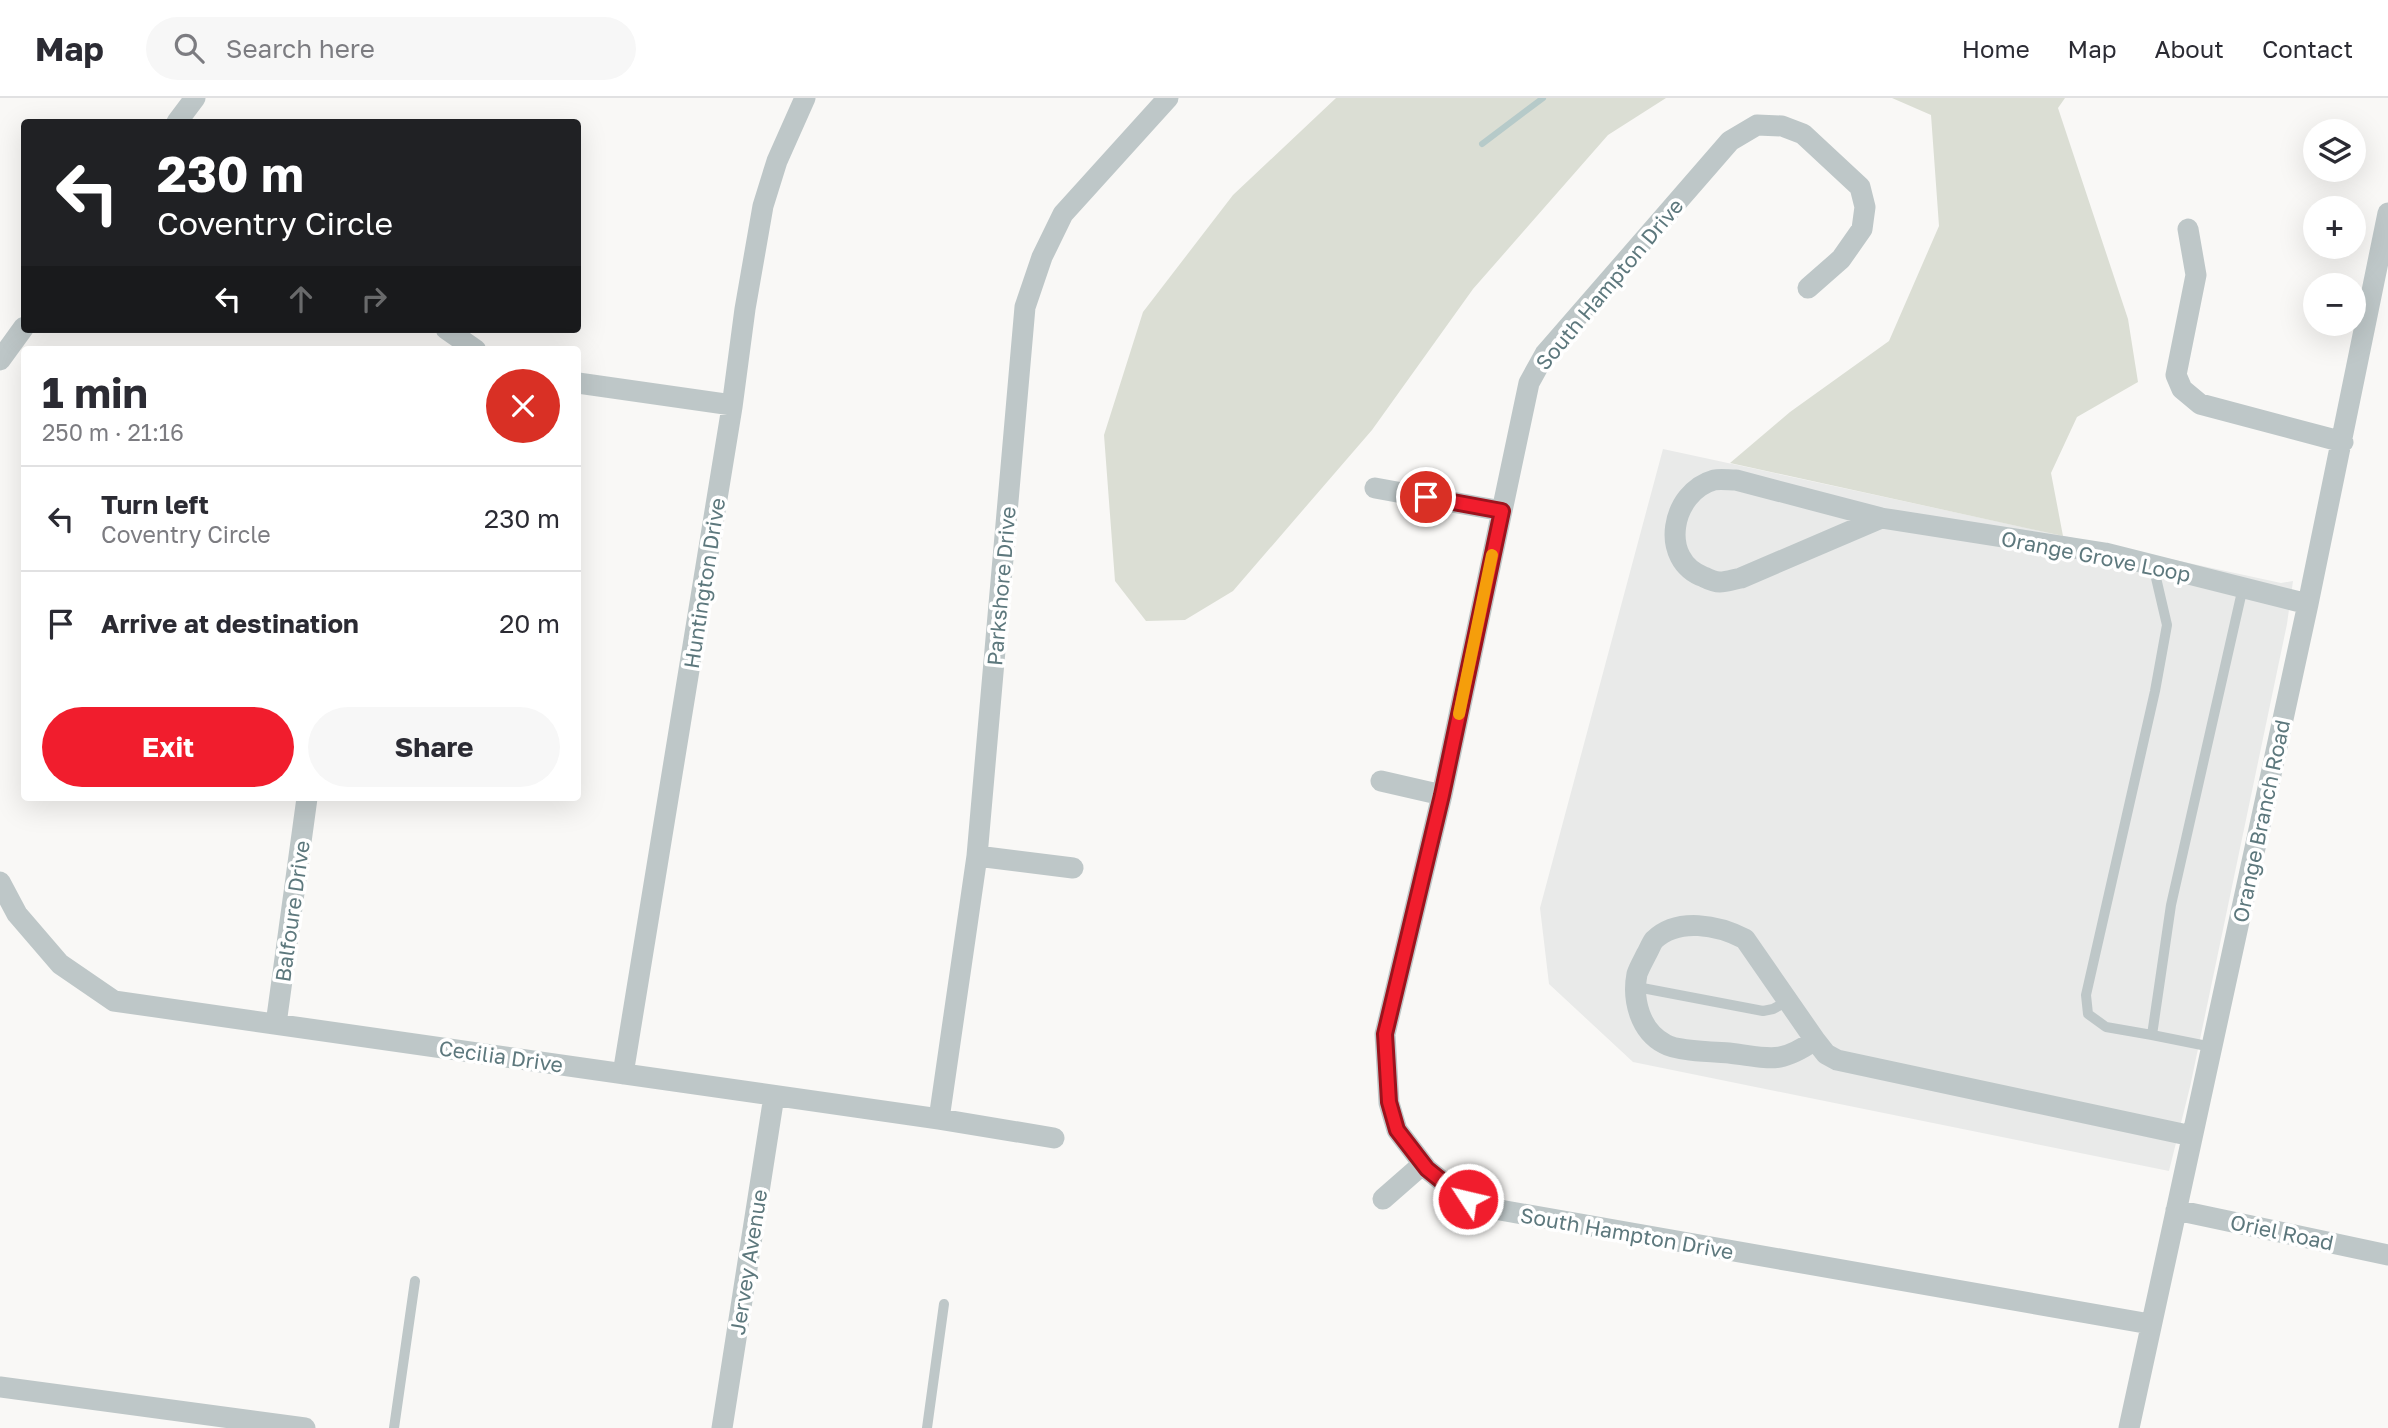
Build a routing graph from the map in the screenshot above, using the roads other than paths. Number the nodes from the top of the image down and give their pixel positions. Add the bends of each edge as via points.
1 (195, 98) edge
2 (1168, 98) edge
3 (800, 100) edge
4 (179, 119) edge
5 (2388, 213) edge
6 (2188, 229) dead end
7 (1808, 288) dead end
8 (21, 340) edge
9 (0, 360) edge
10 (581, 383) edge
11 (732, 405) junction
12 (2343, 442) junction
13 (1375, 488) dead end
14 (1502, 511) junction
15 (1881, 518) junction
16 (2153, 565) junction
17 (2243, 587) junction
18 (2308, 604) junction
19 (1381, 781) dead end
20 (1442, 795) junction
21 (307, 801) edge
22 (977, 856) junction
23 (1073, 868) dead end
24 (0, 882) edge
25 (1637, 987) junction
26 (1788, 1001) junction
27 (276, 1024) junction
28 (2152, 1035) junction
29 (1815, 1040) junction
30 (2211, 1047) junction
31 (624, 1074) junction
32 (774, 1096) junction
33 (939, 1119) junction
34 (2192, 1136) junction
35 (1054, 1138) dead end
36 (1423, 1164) junction
37 (1383, 1199) dead end
38 (2176, 1210) junction
39 (2388, 1255) edge
40 (415, 1280) dead end
41 (944, 1304) dead end
42 (2150, 1324) junction
43 (0, 1387) edge
44 (305, 1428) edge
45 (394, 1428) edge
46 (722, 1428) edge
47 (927, 1428) edge
48 (2129, 1428) edge

1 - 4 street
2 - 22 street, Parkshore Drive via 1063,214 1025,307
3 - 11 street, Huntington Drive via 763,206
5 - 12 street, Orange Branch Road
6 - 12 street via 2196,275 2176,375 2182,389 2200,404
7 - 14 street, South Hampton Drive via 1841,259 1862,229 1865,207 1860,187 1803,134 1782,125 1757,125 1730,141 1545,354 1529,383
8 - 9 street
10 - 11 street
11 - 31 street, Huntington Drive
12 - 18 street, Orange Branch Road
13 - 14 street
14 - 20 street, South Hampton Drive
15 - 15 street, Orange Grove Loop via 1736,480 1716,480 1688,496 1674,534 1676,549 1686,565 1719,582 1741,578
15 - 16 street, Orange Grove Loop via 2105,553
16 - 17 street, Orange Grove Loop
16 - 28 lane via 2167,625 2086,995 2088,1014 2106,1027
17 - 18 street, Orange Grove Loop
17 - 28 lane via 2171,905
18 - 30 street, Orange Branch Road
19 - 20 street
20 - 36 street, South Hampton Drive via 1385,1034 1389,1102 1397,1130
21 - 27 street, Balfoure Drive
22 - 23 street
22 - 33 street, Parkshore Drive
24 - 27 street, Cecilia Drive via 17,914 60,964 114,1001
25 - 26 lane via 1763,1011
25 - 26 street via 1637,973 1653,941 1674,929 1700,924 1745,939
25 - 29 street via 1642,1020 1652,1036 1667,1046 1776,1059 1795,1054
26 - 29 street
27 - 31 street, Cecilia Drive
28 - 30 lane
29 - 34 street via 1837,1060
30 - 34 street, Orange Branch Road
31 - 32 street, Cecilia Drive
32 - 33 street, Cecilia Drive
32 - 46 street, Jervey Avenue
33 - 35 street, Cecilia Drive
34 - 38 street, Orange Branch Road
36 - 37 street
36 - 42 street, South Hampton Drive via 1453,1190 1483,1207
38 - 39 street, Oriel Road
38 - 42 street, Orange Branch Road
40 - 45 lane
41 - 47 lane
42 - 48 street, Orange Branch Road
43 - 44 street

